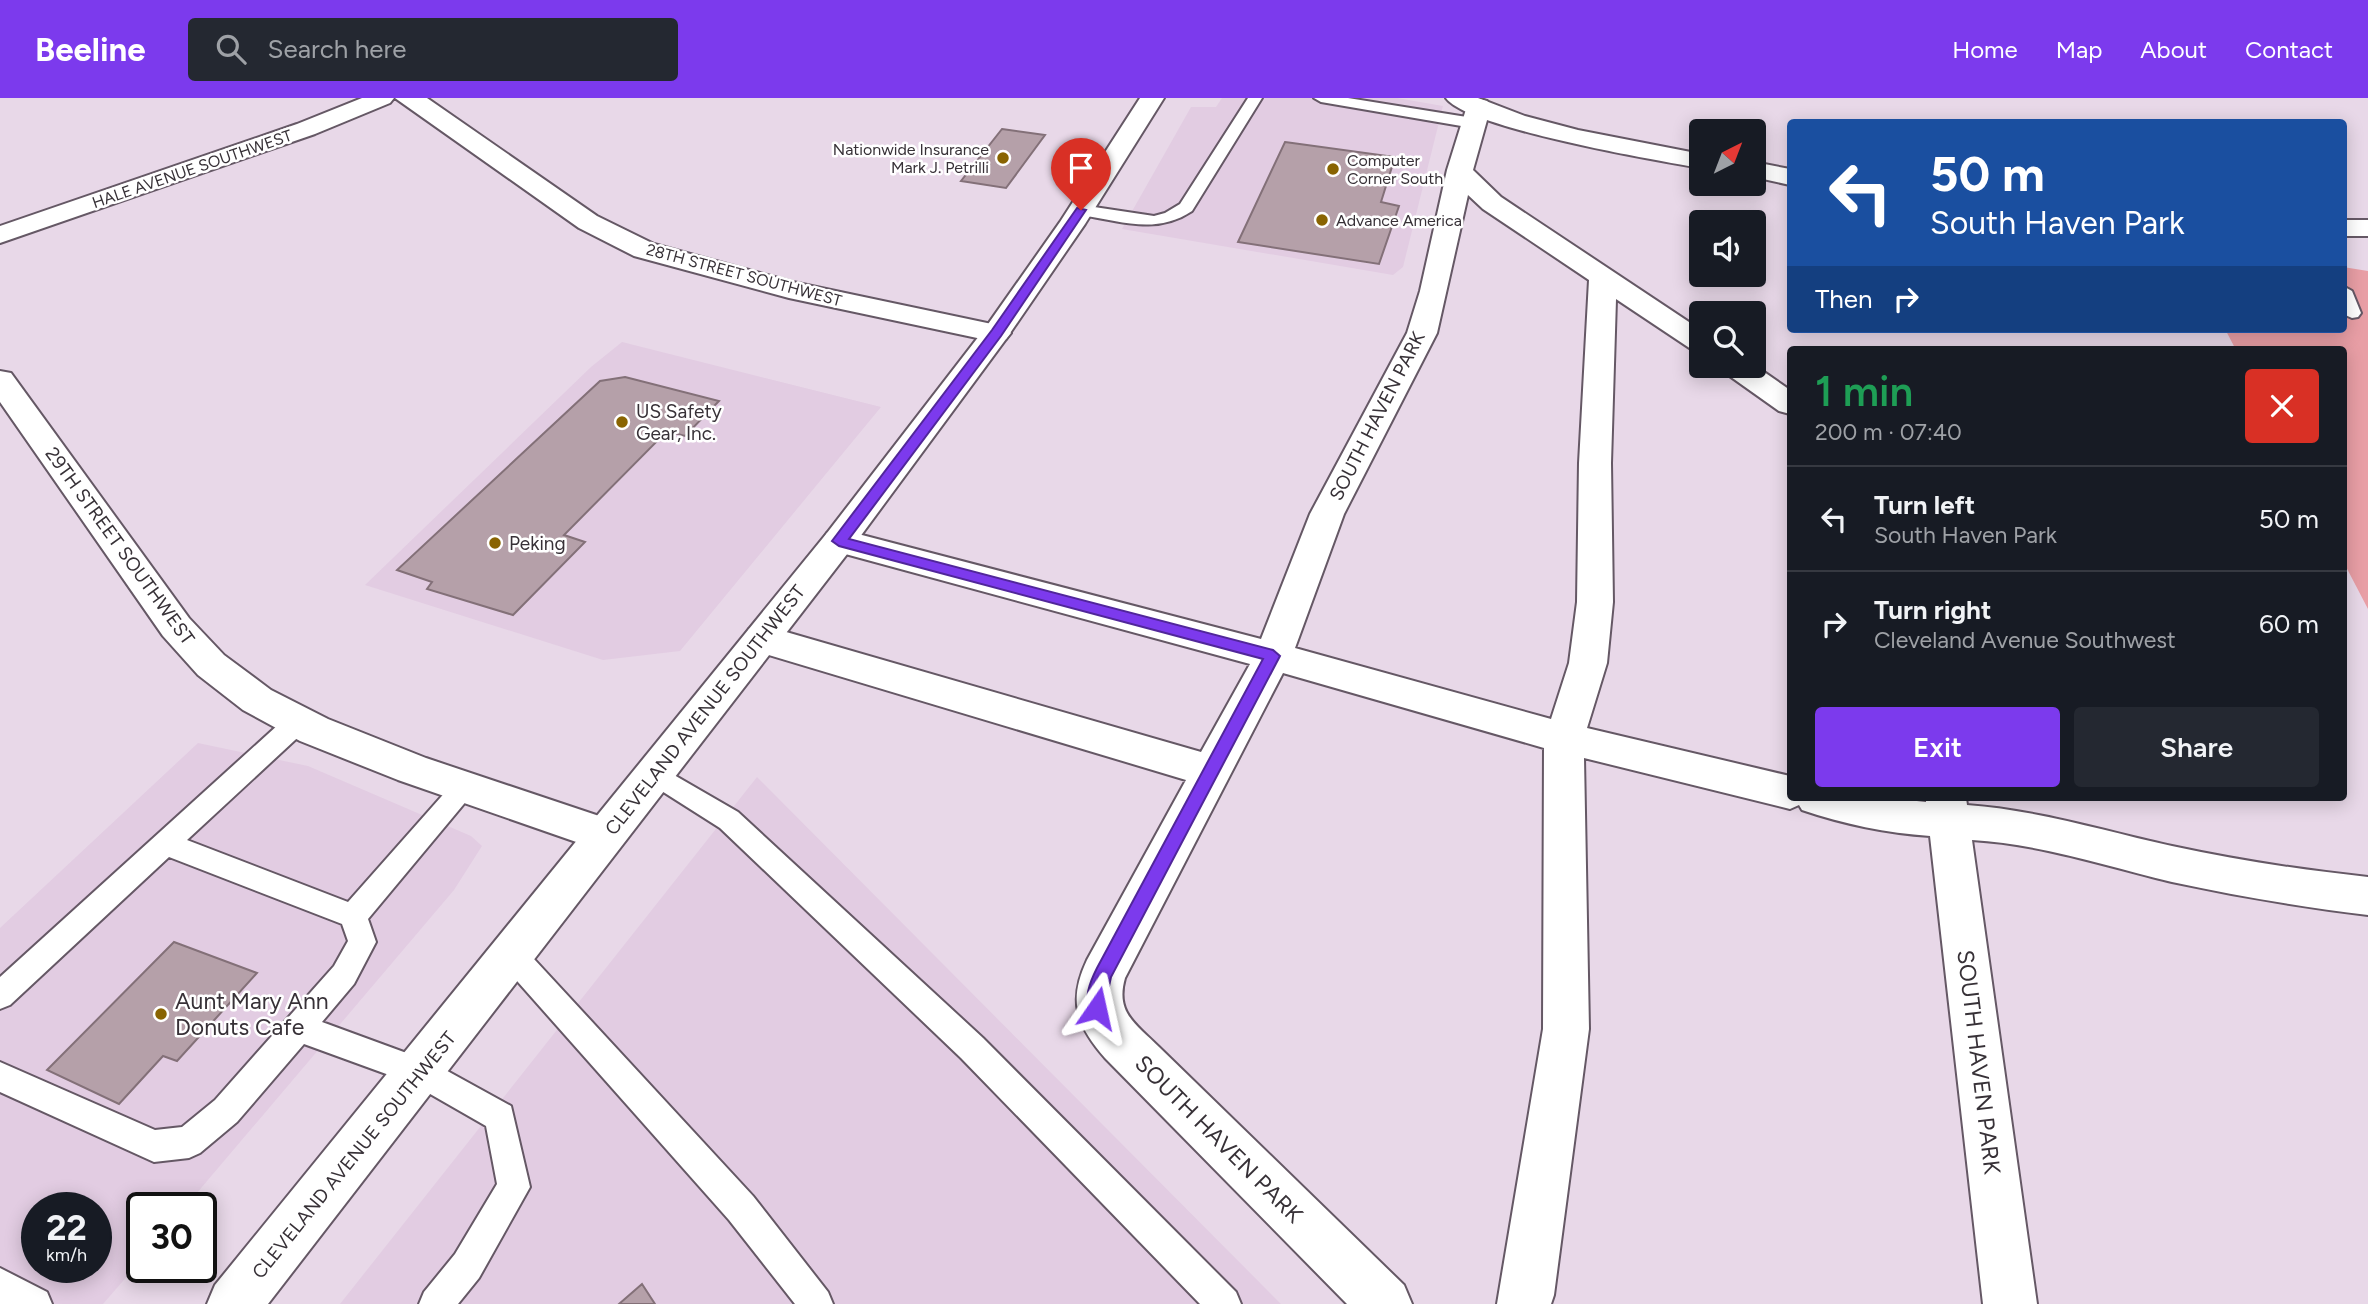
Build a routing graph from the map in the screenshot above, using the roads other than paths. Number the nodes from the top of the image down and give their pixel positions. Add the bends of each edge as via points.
1 (382, 98) edge
2 (407, 98) edge
3 (1152, 98) edge
4 (1255, 98) edge
5 (1321, 98) edge
6 (1470, 109) edge
7 (1689, 159) edge
8 (1460, 170) junction
9 (1766, 172) edge
10 (1787, 176) edge
11 (1081, 210) junction
12 (2347, 228) edge
13 (2368, 228) edge
14 (0, 235) edge
15 (1602, 278) junction
16 (2347, 300) edge
17 (2353, 313) dead end
18 (996, 333) junction
19 (1689, 335) edge
20 (1752, 378) edge
21 (0, 380) edge
22 (1787, 402) edge
23 (839, 541) junction
24 (762, 639) junction
25 (1273, 656) junction
26 (299, 721) junction
27 (1564, 738) junction
28 (1211, 771) junction
29 (655, 774) junction
30 (465, 787) junction
31 (1787, 791) edge
32 (1829, 801) edge
33 (1947, 809) edge
34 (606, 835) junction
35 (166, 844) junction
36 (2368, 896) edge
37 (353, 916) junction
38 (512, 955) junction
39 (0, 996) edge
40 (299, 1028) junction
41 (420, 1072) junction
42 (0, 1077) edge
43 (0, 1284) edge
44 (35, 1304) edge
45 (234, 1304) edge
46 (436, 1304) edge
47 (816, 1304) edge
48 (1224, 1304) edge
49 (1385, 1304) edge
50 (1524, 1304) edge
51 (2010, 1304) edge

1 - 14 street, HALE AVENUE SOUTHWEST via 306,129
2 - 18 street, 28TH STREET SOUTHWEST via 588,222 644,250 789,290
3 - 11 street, CLEVELAND AVENUE SOUTHWEST
4 - 11 lane via 1186,207 1171,217 1154,221
5 - 6 lane
6 - 7 street
6 - 8 street, SOUTH HAVEN PARK
8 - 15 street via 1492,203
8 - 25 street, SOUTH HAVEN PARK via 1422,333 1327,514
9 - 10 street
11 - 18 street, CLEVELAND AVENUE SOUTHWEST
12 - 13 street
15 - 19 street
15 - 27 street via 1594,602 1588,663
16 - 17 lane
18 - 23 street, CLEVELAND AVENUE SOUTHWEST
20 - 22 street
21 - 26 street, 29TH STREET SOUTHWEST via 176,627 211,666 257,700
23 - 24 street, CLEVELAND AVENUE SOUTHWEST
23 - 25 street
24 - 28 street
24 - 29 street, CLEVELAND AVENUE SOUTHWEST
25 - 27 street
25 - 28 street, SOUTH HAVEN PARK
26 - 30 street, 29TH STREET SOUTHWEST
26 - 35 lane
27 - 31 street
27 - 50 street via 1566,1028
28 - 49 street, SOUTH HAVEN PARK via 1103,974 1097,1008 1142,1063
29 - 34 street, CLEVELAND AVENUE SOUTHWEST
29 - 48 lane via 729,820 972,1048
30 - 34 street, 29TH STREET SOUTHWEST
30 - 37 lane
32 - 33 street via 1897,817
33 - 36 street via 2174,864 2290,887
33 - 51 street, SOUTH HAVEN PARK
34 - 38 street, CLEVELAND AVENUE SOUTHWEST
35 - 37 lane
35 - 39 lane
37 - 40 lane via 362,942 344,975
38 - 41 street, CLEVELAND AVENUE SOUTHWEST
38 - 47 lane via 741,1208
40 - 41 lane
40 - 42 lane via 226,1111 189,1142 154,1146
41 - 45 street, CLEVELAND AVENUE SOUTHWEST
41 - 46 lane via 500,1116 514,1187 467,1266
43 - 44 lane

